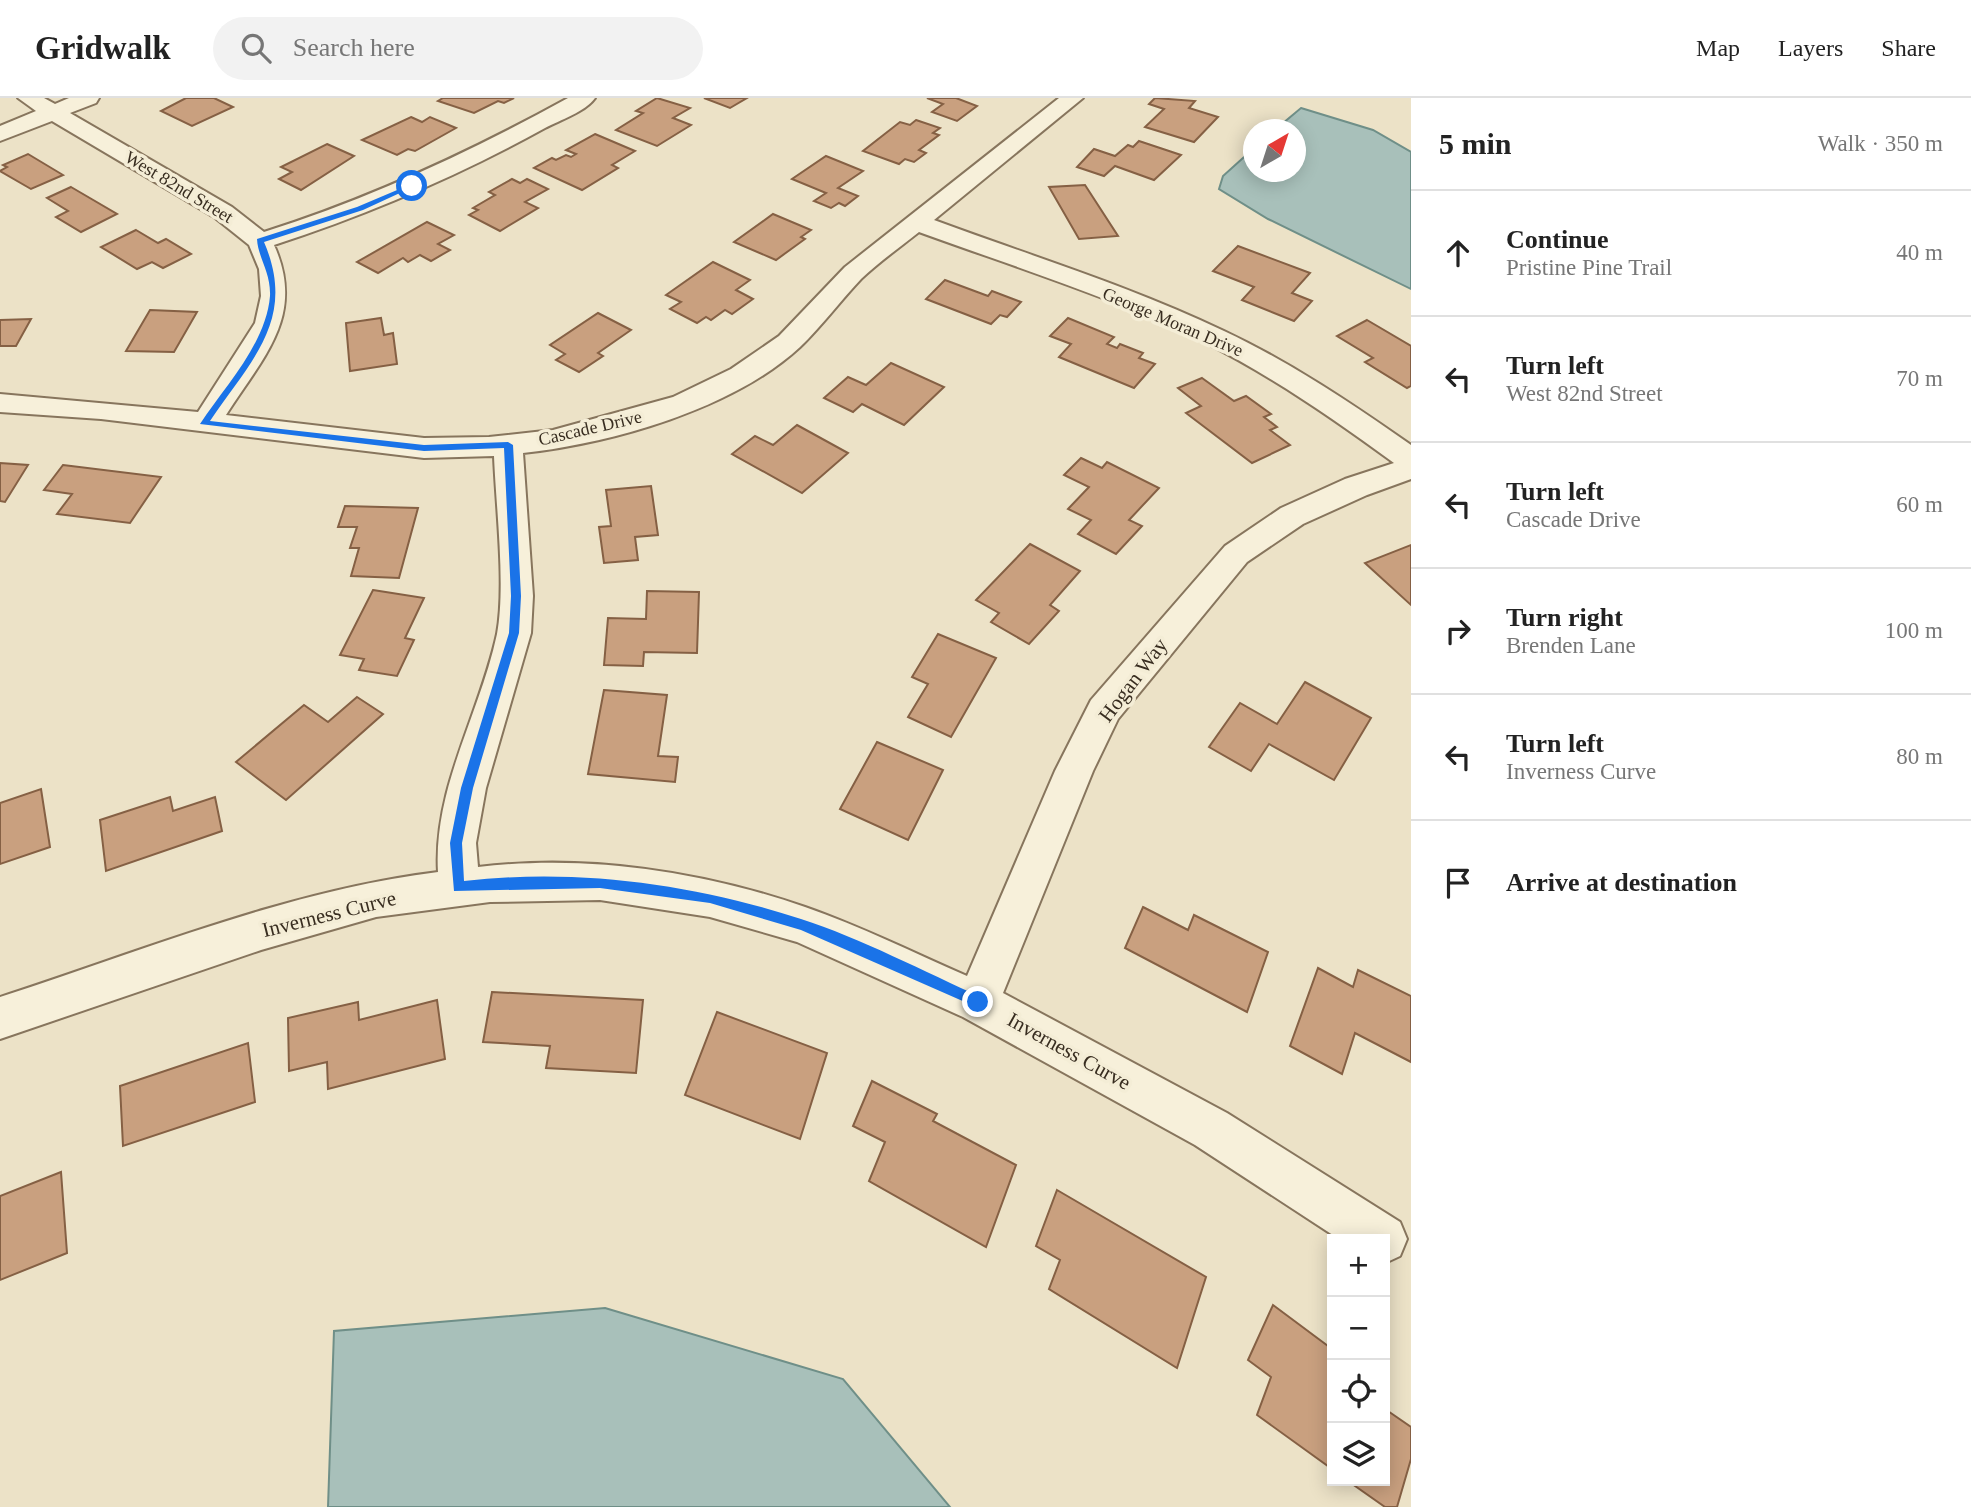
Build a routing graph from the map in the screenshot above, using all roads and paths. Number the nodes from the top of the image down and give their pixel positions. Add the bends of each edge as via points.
1 (29, 98) edge
2 (88, 98) edge
3 (584, 98) edge
4 (1072, 98) edge
5 (53, 112) junction
6 (0, 134) edge
7 (915, 222) junction
8 (260, 241) junction
9 (0, 403) edge
10 (205, 424) junction
11 (508, 445) junction
12 (1411, 460) edge
13 (1411, 468) edge
14 (459, 887) junction
15 (978, 1002) junction
16 (0, 1018) edge
17 (1375, 1234) edge
18 (1390, 1244) edge
19 (1411, 1257) edge

1 - 5 street, West 82nd Street
2 - 5 street
3 - 8 street via 412,186
4 - 7 street, Cascade Drive
5 - 6 street
5 - 8 street, West 82nd Street via 223,212
7 - 11 street, Cascade Drive via 854,272 789,342 741,375 683,404 613,426
7 - 12 street, George Moran Drive via 1213,336 1287,375
8 - 10 street via 272,269 274,296 268,323
9 - 10 street, Cascade Drive
10 - 11 street, Cascade Drive via 424,448
11 - 14 street via 514,633 467,788 456,843
13 - 15 street, Hogan Way via 1292,516 1236,554 1113,699 1074,771
14 - 15 street, Inverness Curve via 600,883 710,898 803,925
14 - 16 street, Inverness Curve via 376,898 261,930
15 - 17 street, Inverness Curve via 1211,1129
18 - 19 street, Inverness Curve

